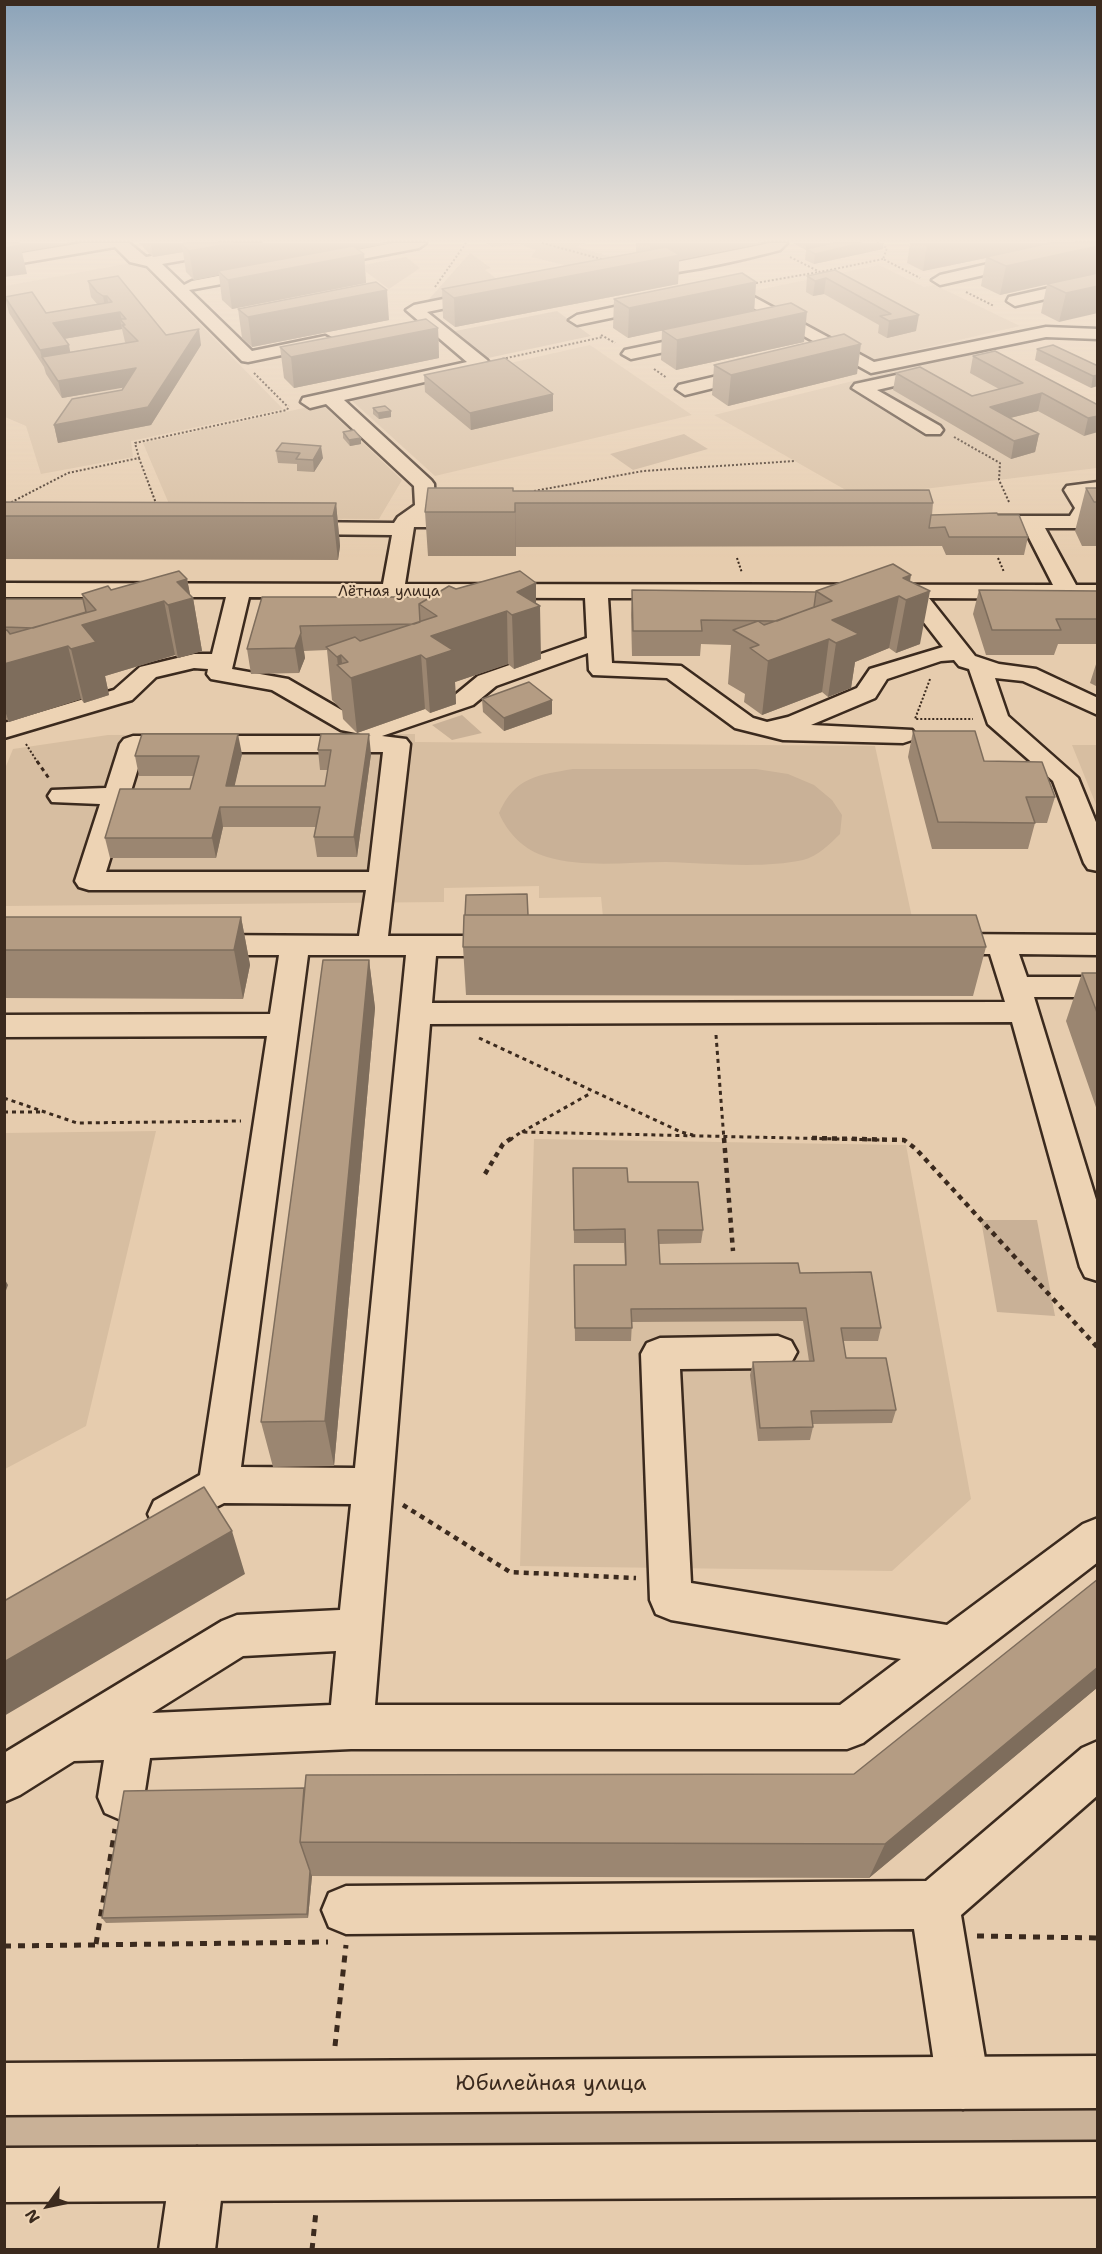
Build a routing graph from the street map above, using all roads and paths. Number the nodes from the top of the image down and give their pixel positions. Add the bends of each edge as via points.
1 (240, 348) edge
2 (292, 348) edge
3 (461, 348) edge
4 (553, 348) edge
5 (657, 348) edge
6 (836, 348) edge
7 (966, 348) edge
8 (843, 352) junction
9 (631, 354) dead end
10 (812, 359) edge
11 (481, 364) junction
12 (879, 366) junction
13 (776, 368) edge
14 (924, 373) edge
15 (901, 379) junction
16 (685, 389) dead end
17 (320, 399) junction
18 (933, 430) dead end
19 (139, 458) junction
20 (795, 461) dead end
21 (1098, 488) edge
22 (530, 493) edge
23 (4, 506) edge
24 (160, 516) edge
25 (488, 521) edge
26 (960, 522) edge
27 (1087, 522) edge
28 (1032, 523) junction
29 (404, 525) junction
30 (278, 528) edge
31 (4, 590) edge
32 (239, 591) junction
33 (911, 591) junction
34 (393, 592) junction
35 (597, 592) junction
36 (1068, 592) junction
37 (1098, 592) edge
38 (598, 642) junction
39 (948, 654) junction
40 (224, 662) junction
41 (980, 668) junction
42 (1098, 708) edge
43 (997, 719) junction
44 (9, 730) edge
45 (766, 730) junction
46 (903, 735) dead end
47 (61, 796) joint
48 (117, 796) junction
49 (1098, 863) edge
50 (381, 881) junction
51 (918, 944) edge
52 (1001, 944) junction
53 (179, 945) edge
54 (295, 945) junction
55 (372, 945) junction
56 (1098, 945) edge
57 (422, 946) junction
58 (540, 946) edge
59 (1098, 987) edge
60 (1020, 1000) junction
61 (714, 1013) junction
62 (428, 1014) junction
63 (284, 1025) junction
64 (4, 1026) edge
65 (591, 1092) junction
66 (4, 1098) edge
67 (4, 1112) edge
68 (46, 1112) junction
69 (269, 1120) junction
70 (521, 1132) junction
71 (703, 1137) junction
72 (724, 1137) junction
73 (485, 1173) dead end
74 (734, 1251) dead end
75 (1098, 1267) edge
76 (1098, 1348) edge
77 (778, 1352) dead end
78 (219, 1485) junction
79 (372, 1486) junction
80 (137, 1532) edge
81 (1098, 1537) edge
82 (670, 1579) junction
83 (360, 1629) junction
84 (951, 1647) junction
85 (351, 1727) junction
86 (130, 1737) junction
87 (70, 1739) junction
88 (1098, 1764) edge
89 (4, 1779) edge
90 (121, 1797) joint
91 (935, 1905) junction
92 (346, 1926) joint
93 (96, 1944) dead end
94 (335, 2046) dead end
95 (1098, 2082) edge
96 (963, 2083) junction
97 (4, 2089) edge
98 (1098, 2169) edge
99 (197, 2174) junction
100 (4, 2175) edge
101 (318, 2201) dead end
102 (187, 2250) edge
103 (312, 2250) edge

1 - 2 street via 248,357
3 - 11 street
4 - 11 path
5 - 9 street
6 - 8 street
7 - 12 street
8 - 10 street
8 - 12 street via 871,368
11 - 17 street
12 - 15 street
13 - 16 street
14 - 15 street
15 - 18 street via 861,388
17 - 19 path via 288,406 287,410 135,443
17 - 29 street via 424,484 425,507
19 - 23 path via 68,473
19 - 24 path
20 - 22 path via 643,471
21 - 27 street via 1074,490 1085,508
25 - 29 street
26 - 28 street
27 - 28 street
28 - 36 street
29 - 30 street
29 - 34 street
31 - 32 street, Лётная улица
32 - 34 street, Лётная улица
32 - 40 street
33 - 35 street, Лётная улица
33 - 36 street, Лётная улица
33 - 39 street
34 - 35 street, Лётная улица
35 - 38 street
36 - 37 street, Лётная улица
38 - 40 street via 487,681 464,700 377,730 350,725 279,684 219,674
38 - 45 street via 601,670 672,671 744,723
39 - 41 street
39 - 43 path via 915,719
39 - 45 street via 878,674 866,693 797,722
40 - 44 street via 194,661 148,672 123,695
41 - 42 street via 1029,674
41 - 43 street
43 - 49 street via 1065,778
44 - 47 path
45 - 46 street via 802,735
47 - 48 street
48 - 50 street via 89,881 306,892
48 - 50 street via 133,744 397,744
50 - 55 street
51 - 52 street
52 - 56 street
52 - 60 street
53 - 54 street
54 - 55 street
54 - 63 street
55 - 57 street
57 - 58 street
57 - 62 street
59 - 60 street
60 - 61 street
60 - 75 street
61 - 62 street
61 - 72 path
62 - 65 path
62 - 79 street
63 - 64 street
63 - 69 street
65 - 70 path
65 - 71 path via 681,1132
66 - 68 path
67 - 68 path
68 - 69 path via 77,1124
69 - 78 street
70 - 71 path
70 - 73 path via 503,1143
71 - 72 path
72 - 74 path
72 - 76 path via 910,1142
77 - 82 street via 660,1354
78 - 79 street
78 - 80 street
79 - 82 path via 510,1572
79 - 83 street
81 - 84 street
82 - 84 street via 671,1600
83 - 85 street
83 - 87 street via 237,1636
84 - 85 street via 847,1727
85 - 86 street
86 - 87 street
86 - 90 street
87 - 89 street
88 - 91 street
90 - 93 path
91 - 92 street
91 - 96 street
92 - 94 path
95 - 96 street, Юбилейная улица
96 - 97 street, Юбилейная улица
98 - 99 street
99 - 100 street
99 - 102 street
101 - 103 path

